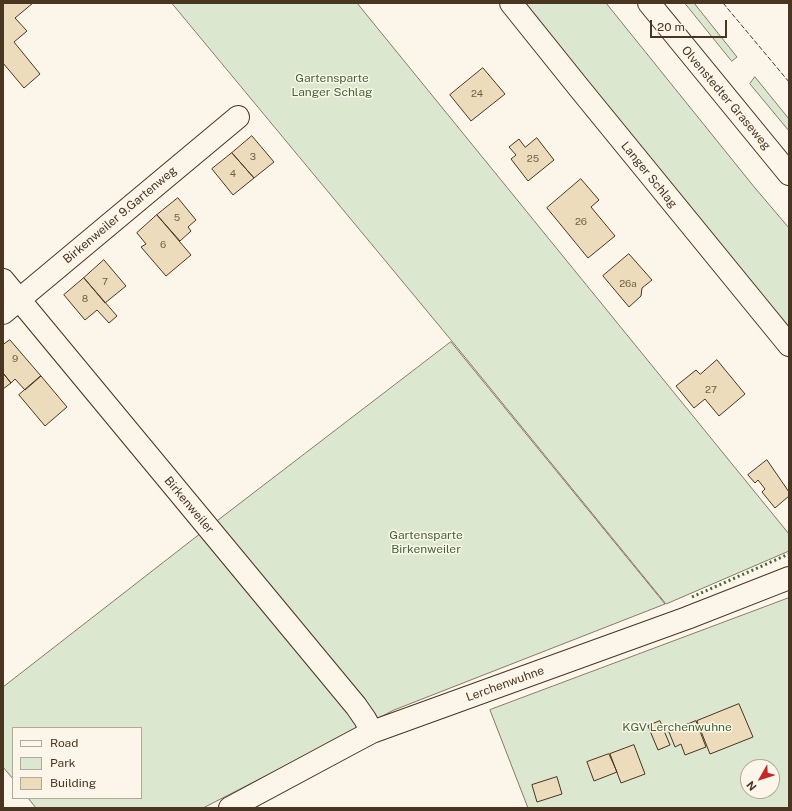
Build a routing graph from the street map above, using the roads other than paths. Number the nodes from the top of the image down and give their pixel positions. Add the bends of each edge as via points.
1 (511, 3) edge
2 (649, 3) edge
3 (238, 117) dead end
4 (789, 174) edge
5 (3, 280) edge
6 (20, 300) junction
7 (3, 314) edge
8 (789, 345) edge
9 (789, 578) edge
10 (372, 732) junction
11 (230, 808) edge

1 - 8 street, Langer Schlag
2 - 4 street, Olvenstedter Graseweg
3 - 6 street, Birkenweiler 9.Gartenweg
5 - 6 street, Birkenweiler
6 - 7 street, Birkenweiler 9.Gartenweg
6 - 10 street, Birkenweiler via 356,706
9 - 10 street, Lerchenwuhne
10 - 11 street, Lerchenwuhne

